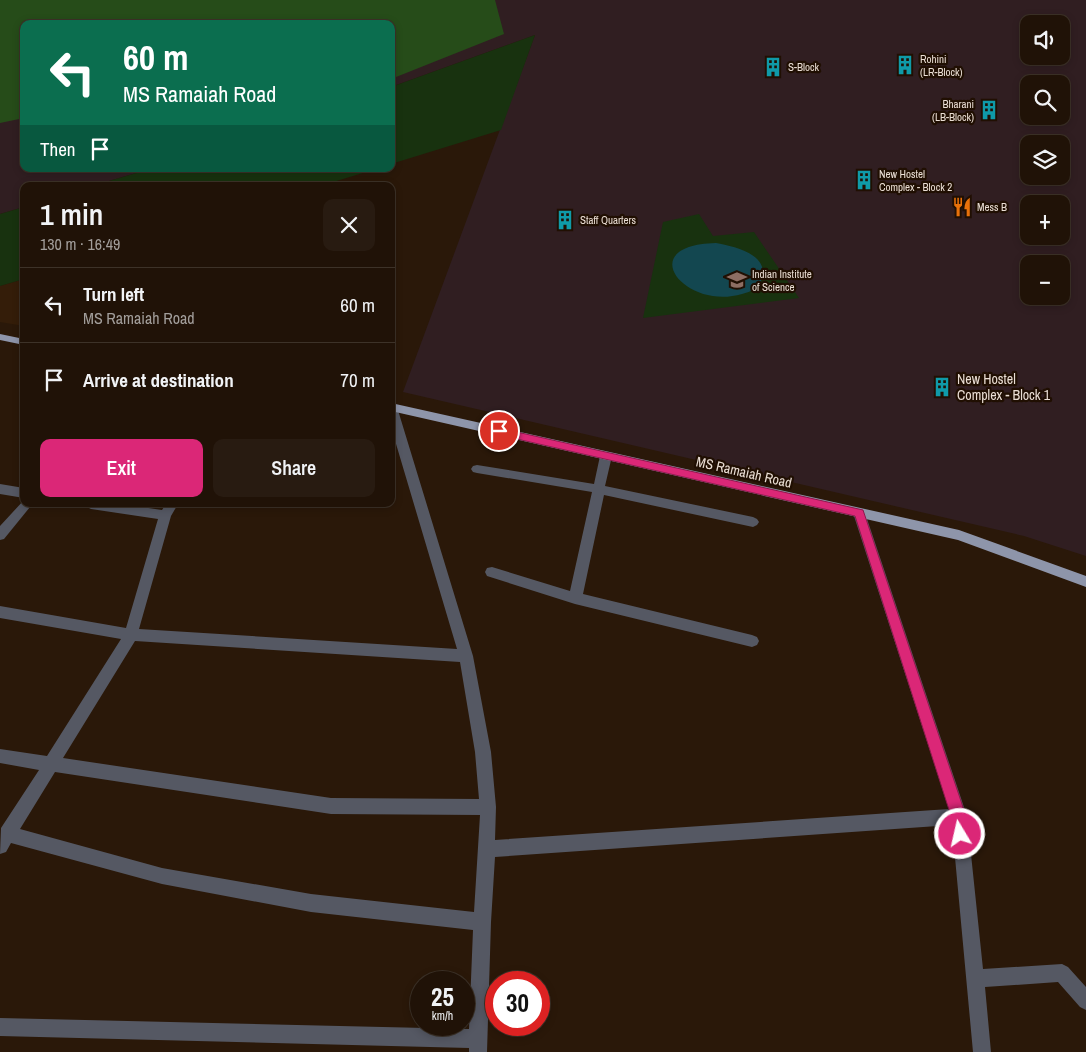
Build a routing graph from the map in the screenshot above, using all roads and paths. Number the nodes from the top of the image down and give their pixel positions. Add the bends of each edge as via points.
1 (0, 337) edge
2 (20, 341) edge
3 (395, 408) edge
4 (395, 420) edge
5 (606, 456) junction
6 (477, 469) dead end
7 (0, 489) edge
8 (599, 489) junction
9 (20, 493) edge
10 (23, 507) edge
11 (137, 507) edge
12 (168, 509) edge
13 (860, 513) junction
14 (753, 522) dead end
15 (0, 535) edge
16 (492, 572) dead end
17 (1086, 582) edge
18 (575, 598) junction
19 (0, 612) edge
20 (131, 634) junction
21 (752, 642) dead end
22 (466, 656) junction
23 (0, 756) edge
24 (51, 763) junction
25 (488, 807) junction
26 (958, 816) junction
27 (4, 840) edge
28 (488, 849) junction
29 (482, 922) junction
30 (974, 979) junction
31 (1086, 1001) edge
32 (0, 1026) edge
33 (479, 1046) edge
34 (982, 1052) edge

1 - 2 main road
3 - 5 main road, MS Ramaiah Road
4 - 22 street
5 - 8 street
5 - 13 main road, MS Ramaiah Road
6 - 8 street
7 - 9 street
8 - 14 street
8 - 18 street
10 - 15 street
11 - 12 street
12 - 20 street
13 - 17 main road, MS Ramaiah Road via 959,535
13 - 26 street
16 - 18 street
18 - 21 street
19 - 20 street
20 - 22 street
20 - 24 street
22 - 25 street via 483,752
23 - 24 street
24 - 25 street via 331,806
24 - 27 street
25 - 28 street
26 - 28 street
26 - 30 street
27 - 29 street via 162,876 311,903
28 - 29 street
29 - 33 street
30 - 31 street via 1062,974
30 - 34 street
32 - 33 street

